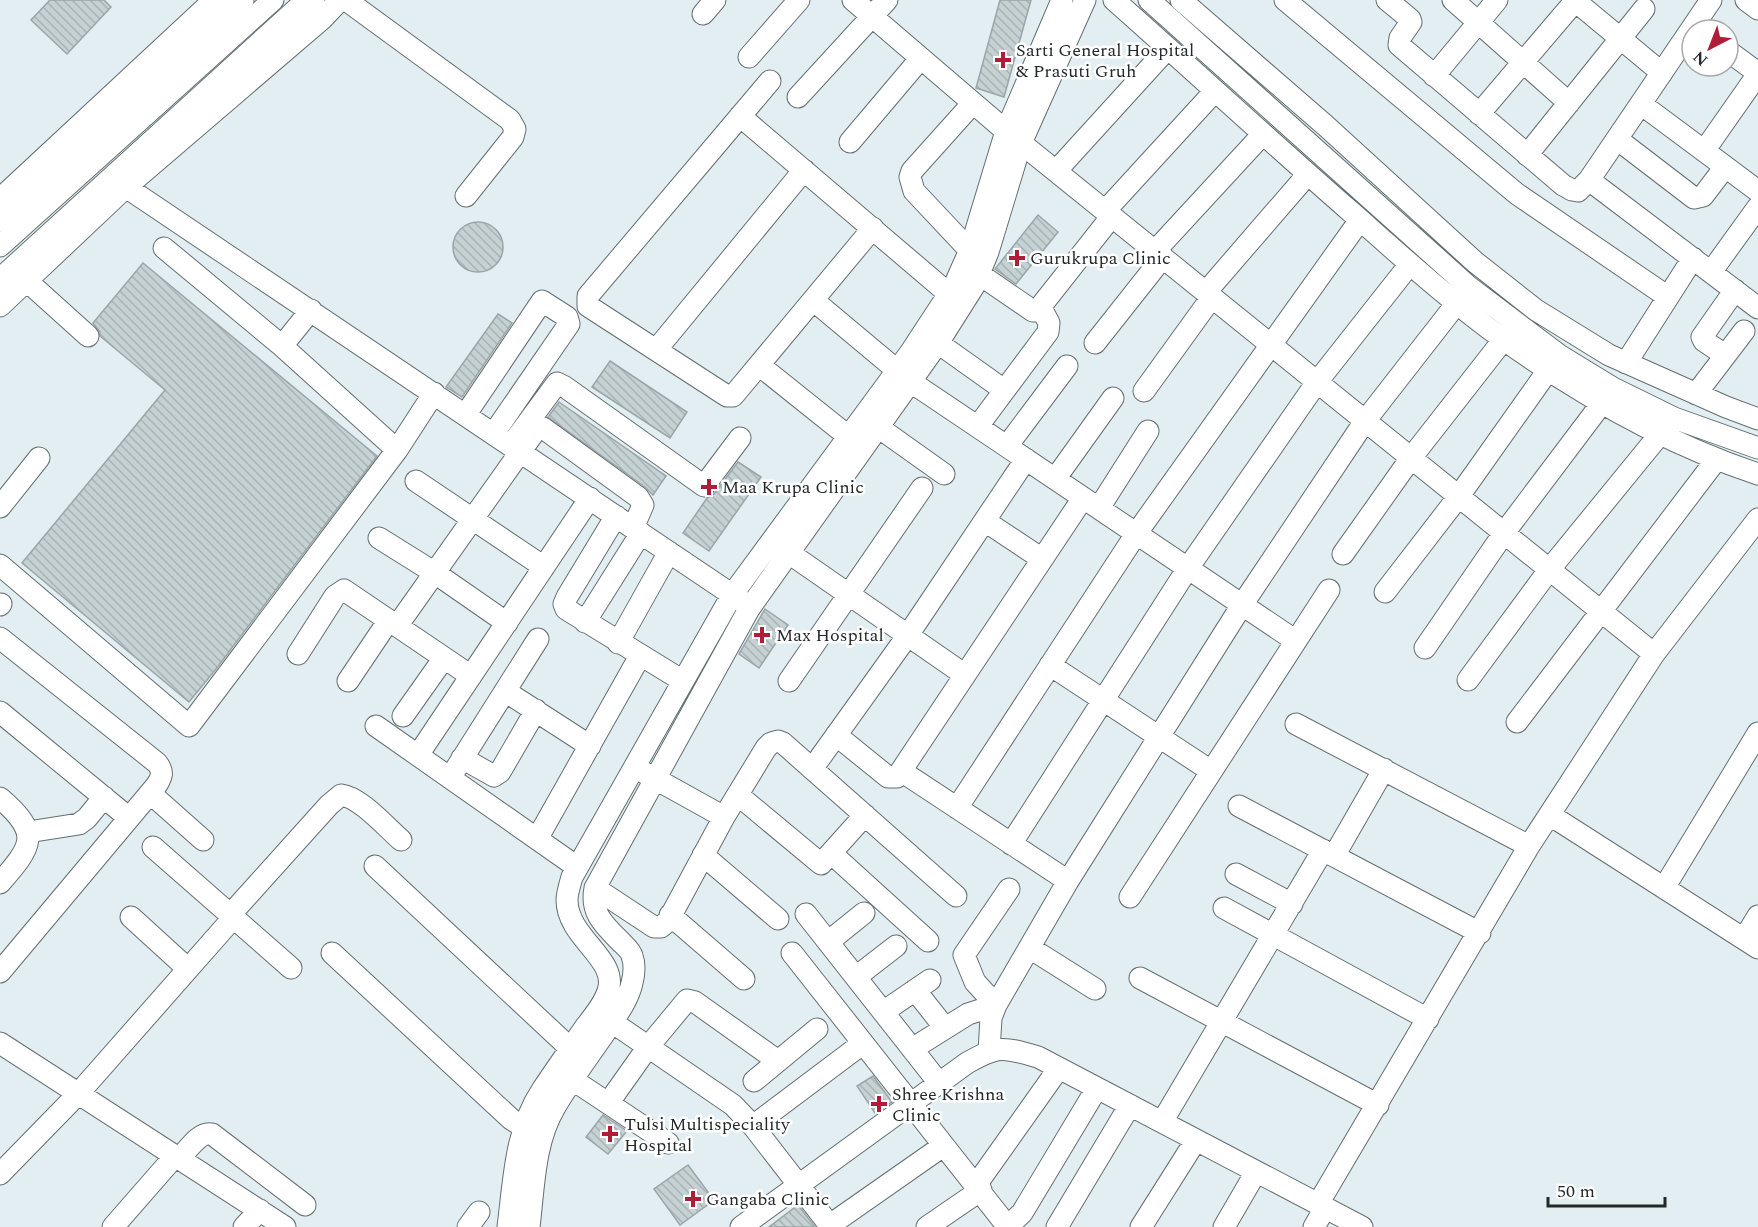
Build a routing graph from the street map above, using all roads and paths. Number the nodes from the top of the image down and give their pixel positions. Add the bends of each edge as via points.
1 (214, 0) edge
2 (240, 0) edge
3 (273, 0) edge
4 (311, 0) edge
5 (340, 0) edge
6 (346, 0) edge
7 (799, 0) edge
8 (853, 0) edge
9 (887, 0) edge
10 (1062, 0) edge
11 (1084, 0) edge
12 (1114, 0) edge
13 (1149, 0) edge
14 (1181, 0) edge
15 (1286, 0) edge
16 (1387, 0) edge
17 (1453, 0) edge
18 (1497, 0) edge
19 (1575, 0) edge
20 (1711, 0) edge
21 (1746, 0) edge
22 (1644, 9) dead end
23 (1758, 9) edge
24 (872, 16) junction
25 (1702, 18) edge
26 (1478, 23) junction
27 (1620, 39) junction
28 (1168, 48) junction
29 (1680, 50) edge
30 (749, 57) dead end
31 (921, 58) junction
32 (1740, 60) edge
33 (1523, 63) junction
34 (1662, 73) junction
35 (1758, 74) edge
36 (1434, 76) junction
37 (770, 81) dead end
38 (1215, 91) junction
39 (798, 98) dead end
40 (973, 102) junction
41 (1569, 103) junction
42 (1641, 104) junction
43 (1479, 114) junction
44 (740, 116) junction
45 (1263, 134) junction
46 (1014, 137) junction
47 (1617, 139) junction
48 (850, 142) dead end
49 (1704, 151) junction
50 (1527, 155) junction
51 (1725, 167) junction
52 (804, 170) junction
53 (1056, 171) junction
54 (1308, 174) junction
55 (1589, 180) junction
56 (120, 183) junction
57 (1758, 191) edge
58 (466, 196) dead end
59 (0, 199) edge
60 (1758, 207) edge
61 (1109, 214) junction
62 (0, 218) edge
63 (1360, 220) junction
64 (873, 228) junction
65 (0, 246) edge
66 (164, 248) dead end
67 (1159, 254) junction
68 (1693, 258) junction
69 (977, 263) junction
70 (1410, 264) junction
71 (1711, 272) junction
72 (27, 281) junction
73 (0, 283) edge
74 (1735, 290) junction
75 (949, 294) junction
76 (1209, 295) junction
77 (1668, 297) junction
78 (813, 300) junction
79 (1457, 303) junction
80 (0, 306) edge
81 (1041, 308) junction
82 (1758, 308) edge
83 (311, 310) junction
84 (1744, 331) dead end
85 (88, 336) dead end
86 (1504, 339) junction
87 (938, 343) junction
88 (1095, 343) dead end
89 (1270, 344) junction
90 (282, 346) junction
91 (656, 350) junction
92 (1725, 355) junction
93 (1626, 363) junction
94 (759, 366) junction
95 (1067, 366) dead end
96 (1549, 369) junction
97 (904, 376) junction
98 (1317, 382) junction
99 (1004, 390) junction
100 (1144, 391) dead end
101 (434, 393) junction
102 (1696, 394) junction
103 (1113, 398) dead end
104 (1602, 403) junction
105 (466, 414) junction
106 (1758, 419) edge
107 (1365, 421) junction
108 (978, 426) junction
109 (878, 427) junction
110 (1148, 431) dead end
111 (1660, 434) junction
112 (849, 437) junction
113 (741, 438) dead end
114 (509, 443) junction
115 (1007, 446) junction
116 (1758, 448) edge
117 (397, 450) junction
118 (39, 458) dead end
119 (1411, 458) junction
120 (1026, 459) junction
121 (1716, 460) junction
122 (944, 474) dead end
123 (1758, 474) edge
124 (1055, 479) junction
125 (416, 481) dead end
126 (922, 488) dead end
127 (1459, 496) junction
128 (590, 498) junction
129 (1091, 503) junction
130 (0, 507) edge
131 (473, 519) junction
132 (1758, 519) edge
133 (985, 521) junction
134 (630, 526) junction
135 (1504, 533) junction
136 (1136, 534) junction
137 (379, 538) dead end
138 (669, 552) junction
139 (789, 553) junction
140 (1343, 554) dead end
141 (1042, 559) junction
142 (0, 565) edge
143 (543, 567) junction
144 (1188, 568) junction
145 (1549, 570) junction
146 (435, 573) junction
147 (1329, 590) dead end
148 (1385, 592) dead end
149 (849, 594) junction
150 (732, 595) junction
151 (1242, 605) junction
152 (750, 607) junction
153 (1600, 611) junction
154 (507, 622) junction
155 (585, 622) junction
156 (393, 623) junction
157 (908, 635) junction
158 (0, 638) edge
159 (538, 639) dead end
160 (1296, 641) junction
161 (618, 643) junction
162 (1425, 648) dead end
163 (298, 654) dead end
164 (1654, 654) junction
165 (640, 656) junction
166 (444, 658) junction
167 (1050, 665) junction
168 (965, 675) junction
169 (471, 676) junction
170 (1468, 680) dead end
171 (348, 681) dead end
172 (683, 681) junction
173 (789, 681) dead end
174 (505, 691) junction
175 (1103, 700) junction
176 (536, 710) junction
177 (0, 712) edge
178 (403, 716) dead end
179 (1516, 722) dead end
180 (1296, 724) dead end
181 (376, 726) dead end
182 (1758, 733) edge
183 (836, 735) junction
184 (1158, 738) junction
185 (590, 746) junction
186 (418, 755) junction
187 (462, 758) junction
188 (634, 768) junction
189 (812, 769) junction
190 (1384, 769) junction
191 (901, 771) junction
192 (1211, 771) junction
193 (450, 778) junction
194 (655, 778) junction
195 (150, 794) junction
196 (738, 795) junction
197 (104, 797) junction
198 (0, 798) edge
199 (1239, 806) dead end
200 (957, 808) junction
201 (1550, 814) junction
202 (865, 815) junction
203 (724, 817) junction
204 (129, 818) junction
205 (28, 832) junction
206 (537, 839) junction
207 (204, 840) dead end
208 (401, 840) dead end
209 (1011, 844) junction
210 (1529, 846) junction
211 (153, 847) dead end
212 (831, 853) junction
213 (1328, 853) junction
214 (703, 855) junction
215 (375, 866) dead end
216 (577, 867) junction
217 (1236, 874) dead end
218 (1068, 881) junction
219 (0, 883) edge
220 (595, 888) junction
221 (1664, 888) junction
222 (1009, 889) dead end
223 (956, 896) dead end
224 (1130, 897) dead end
225 (1292, 904) junction
226 (1224, 908) dead end
227 (864, 913) dead end
228 (228, 914) junction
229 (806, 914) dead end
230 (670, 915) junction
231 (1758, 916) edge
232 (131, 917) dead end
233 (778, 919) dead end
234 (1480, 933) junction
235 (1274, 935) junction
236 (928, 941) dead end
237 (828, 942) junction
238 (1751, 943) edge
239 (896, 946) dead end
240 (1030, 948) junction
241 (332, 953) dead end
242 (792, 953) dead end
243 (291, 968) dead end
244 (188, 969) junction
245 (0, 972) edge
246 (856, 977) junction
247 (1140, 978) dead end
248 (744, 979) dead end
249 (1095, 989) dead end
250 (996, 1005) junction
251 (883, 1012) junction
252 (1428, 1019) junction
253 (612, 1022) junction
254 (1222, 1022) junction
255 (817, 1029) dead end
256 (945, 1029) junction
257 (0, 1043) edge
258 (862, 1044) junction
259 (648, 1047) junction
260 (912, 1049) junction
261 (989, 1051) junction
262 (579, 1054) junction
263 (778, 1061) junction
264 (1059, 1068) junction
265 (573, 1080) junction
266 (754, 1081) dead end
267 (939, 1083) junction
268 (1097, 1088) junction
269 (78, 1094) junction
270 (609, 1102) junction
271 (910, 1105) junction
272 (1130, 1105) junction
273 (1378, 1105) junction
274 (1162, 1122) junction
275 (753, 1126) junction
276 (534, 1128) junction
277 (1196, 1140) junction
278 (668, 1143) dead end
279 (943, 1146) junction
280 (177, 1157) junction
281 (1256, 1172) junction
282 (0, 1174) edge
283 (800, 1186) junction
284 (979, 1187) junction
285 (305, 1205) dead end
286 (1322, 1206) junction
287 (260, 1210) junction
288 (830, 1226) edge
289 (113, 1227) edge
290 (244, 1227) edge
291 (285, 1227) edge
292 (508, 1227) edge
293 (529, 1227) edge
294 (741, 1227) edge
295 (927, 1227) edge
296 (1008, 1227) edge
297 (1057, 1227) edge
298 (1141, 1227) edge
299 (1224, 1227) edge
300 (1314, 1227) edge
301 (1362, 1227) edge

1 - 59 street
2 - 62 main road
3 - 65 street
4 - 56 main road
5 - 56 street via 322,19
6 - 58 street via 510,120 515,129 513,137
7 - 30 street
8 - 24 street
9 - 24 street
10 - 46 street
11 - 46 street
12 - 28 street
13 - 116 street via 1469,287 1558,355 1674,418
14 - 93 street via 1475,262 1536,310
15 - 77 street via 1507,187
16 - 36 street via 1411,22 1399,45
17 - 26 street
18 - 26 street
19 - 27 street
19 - 33 street
20 - 25 street
21 - 23 street
22 - 27 street
24 - 31 street
24 - 39 street
26 - 33 street
26 - 36 street
27 - 34 street
27 - 41 street
28 - 38 street
28 - 53 street
29 - 34 street
31 - 40 street
31 - 48 street
32 - 35 street
33 - 41 street
33 - 43 street
34 - 42 street
35 - 49 street
36 - 43 street
37 - 44 street
38 - 45 street
38 - 61 street
40 - 46 street
40 - 69 street via 910,177 914,191
41 - 50 street
42 - 47 street
42 - 49 street
43 - 50 street
44 - 52 street
44 - 91 street via 588,296 588,306
45 - 54 street
45 - 67 street
46 - 53 street
46 - 69 street
47 - 51 street via 1694,198 1703,196
47 - 55 street
49 - 51 street
50 - 55 street via 1572,190 1578,191
51 - 57 street
52 - 64 street
52 - 91 street
53 - 61 street
54 - 63 street
54 - 76 street
55 - 68 street
56 - 72 street
56 - 73 main road
56 - 83 street
60 - 71 street
61 - 67 street
61 - 81 street
63 - 70 street
63 - 89 street
64 - 75 street
64 - 78 street
66 - 90 street
67 - 76 street
67 - 88 street
68 - 71 street
68 - 77 street
69 - 75 street
69 - 81 street via 1033,311
69 - 87 street via 959,312
70 - 79 street
70 - 98 street
71 - 74 street
72 - 80 street
72 - 85 street
74 - 82 street
74 - 92 street via 1702,337
75 - 97 street
76 - 89 street
76 - 100 street
77 - 93 street
78 - 94 street
78 - 97 street
79 - 86 street
79 - 107 street
81 - 99 street via 1050,328
83 - 90 street
83 - 101 street
84 - 92 street
86 - 96 street
86 - 119 street
87 - 97 street
87 - 99 street
89 - 98 street
89 - 136 street
90 - 117 street
91 - 94 street via 727,396 736,393
92 - 102 street
93 - 102 street
94 - 112 street
95 - 115 street
96 - 104 street
96 - 127 street
97 - 108 street
97 - 109 street
97 - 112 street
98 - 107 street
98 - 144 street
99 - 108 street
101 - 105 street
101 - 117 street
102 - 106 street
103 - 124 street
104 - 111 street
104 - 135 street
105 - 114 street
105 - 114 street via 542,301 567,317 569,324
107 - 119 street
107 - 151 street
108 - 115 street
109 - 122 street
109 - 139 street
110 - 129 street
111 - 121 street
111 - 145 street
112 - 150 street
113 - 114 street via 704,486 557,383
114 - 128 street
114 - 131 street
114 - 134 street via 543,428 638,497 643,505
115 - 120 street
117 - 142 street via 189,726
118 - 130 street
119 - 127 street
119 - 140 street
120 - 124 street
120 - 133 street
121 - 123 street
121 - 153 street
124 - 129 street
125 - 131 street
126 - 149 street
127 - 135 street
127 - 148 street
128 - 134 street
128 - 143 street
129 - 136 street
129 - 141 street
131 - 143 street
131 - 146 street
132 - 164 street
133 - 141 street
133 - 157 street
134 - 138 street
134 - 155 street
134 - 155 street via 564,604 571,614
135 - 145 street
135 - 162 street
136 - 144 street
136 - 167 street
137 - 146 street
138 - 150 street
138 - 161 street
139 - 149 street
139 - 152 street
141 - 168 street
143 - 154 street
144 - 151 street
144 - 175 street
145 - 153 street
145 - 170 street
146 - 154 street
146 - 156 street
147 - 160 street
149 - 157 street
149 - 173 street
150 - 152 street
150 - 172 street
151 - 160 street
151 - 184 street
152 - 194 street
153 - 164 street
153 - 179 street
154 - 169 street
155 - 161 street
156 - 163 street via 348,592 340,592
156 - 166 street
156 - 171 street
157 - 168 street
157 - 183 street
158 - 195 street via 157,763 162,777
159 - 174 street
160 - 192 street
161 - 165 street
164 - 201 street
165 - 172 street
165 - 185 street
166 - 169 street
166 - 178 street
167 - 175 street
167 - 200 street
168 - 191 street
169 - 186 street
172 - 188 street
174 - 176 street
174 - 187 street
175 - 184 street
175 - 209 street
176 - 185 street
176 - 187 street via 494,776
177 - 197 street
180 - 190 street
181 - 186 street
182 - 221 street
183 - 189 street
183 - 191 street via 888,777 897,777
184 - 192 street
184 - 218 street
185 - 206 street
186 - 193 street
187 - 193 street
188 - 194 street
188 - 216 street
189 - 196 street via 783,743 771,743
189 - 202 street
190 - 210 street
190 - 213 street
191 - 200 street
192 - 224 street
193 - 206 street
194 - 203 street
194 - 220 street
195 - 204 street
195 - 207 street
196 - 203 street
196 - 212 street via 821,864
197 - 204 street
197 - 205 street via 79,824
198 - 205 street via 23,820
199 - 213 street
200 - 209 street
201 - 210 street
201 - 221 street
202 - 212 street
202 - 223 street
203 - 214 street
204 - 245 street
205 - 219 street via 23,855
206 - 216 street
208 - 228 street via 349,795 322,797
209 - 218 street
210 - 234 street
211 - 228 street
212 - 236 street
213 - 225 street
213 - 234 street
214 - 230 street
214 - 233 street
215 - 262 street
216 - 262 street via 567,900 573,924 605,963 610,977 608,992
217 - 225 street
218 - 240 street
220 - 230 street via 654,927 661,927
220 - 253 street via 592,901 597,914 632,954 634,967 628,996
221 - 238 street
222 - 250 street via 964,955 975,982
225 - 235 street
226 - 235 street
227 - 237 street
228 - 243 street
228 - 244 street
229 - 237 street
230 - 248 street
231 - 238 street
232 - 244 street
234 - 252 street
235 - 252 street
235 - 254 street
237 - 246 street
239 - 246 street
240 - 249 street
240 - 250 street
241 - 276 street via 511,1119
242 - 258 street
244 - 269 street
246 - 251 street
247 - 254 street
250 - 256 street via 968,1014
250 - 261 street
251 - 256 street via 922,985
251 - 260 street
252 - 273 street
253 - 259 street
253 - 262 street
254 - 273 street
254 - 274 street
255 - 263 street
256 - 260 street
257 - 269 street
258 - 271 street
258 - 275 street
259 - 263 street via 687,1000
259 - 270 street
259 - 275 street via 722,1096
260 - 267 street
261 - 264 street via 1008,1049
261 - 267 street
262 - 265 street
262 - 276 street via 540,1093
263 - 266 street
264 - 268 street
264 - 284 street
265 - 270 street
265 - 276 street
267 - 271 street
268 - 272 street
268 - 296 street via 1022,1213
269 - 280 street
269 - 282 street
270 - 278 street
271 - 279 street
271 - 283 street
272 - 274 street
272 - 297 street
273 - 286 street
274 - 277 street
275 - 283 street
276 - 292 street via 519,1140
276 - 293 street via 539,1145
277 - 281 street
277 - 298 street
279 - 284 street
279 - 288 street
280 - 285 street via 207,1132
280 - 287 street
280 - 289 street
281 - 286 street
281 - 299 street
283 - 288 street
283 - 294 street
284 - 295 street
284 - 296 street
286 - 300 street
286 - 301 street
287 - 290 street
287 - 291 street

